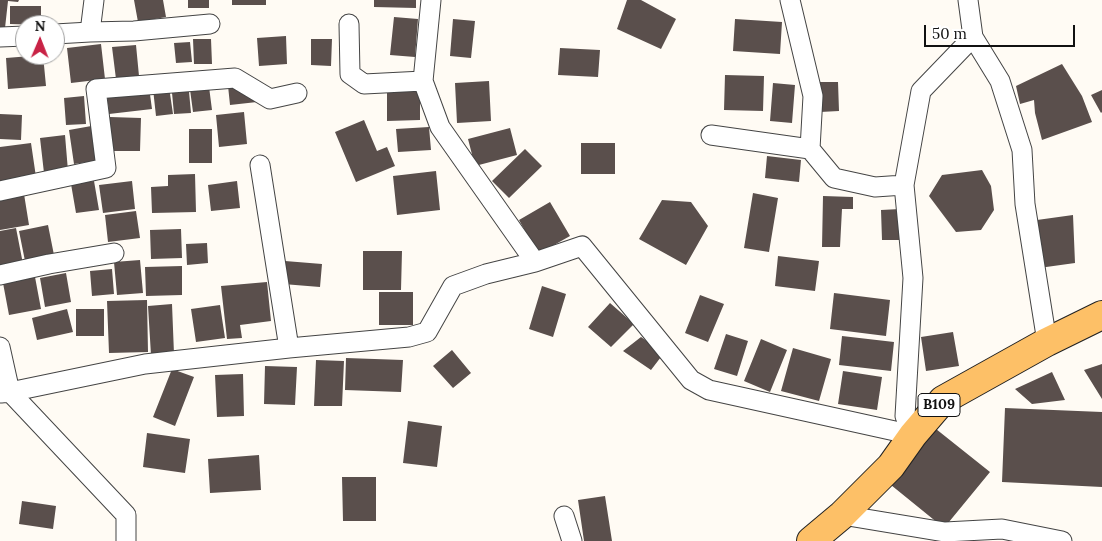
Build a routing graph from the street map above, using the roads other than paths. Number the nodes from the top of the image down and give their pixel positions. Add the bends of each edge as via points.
1 (94, 0) edge
2 (431, 0) edge
3 (790, 0) edge
4 (968, 0) edge
5 (210, 24) dead end
6 (349, 24) dead end
7 (90, 32) junction
8 (65, 33) edge
9 (15, 36) edge
10 (0, 37) edge
11 (973, 37) junction
12 (423, 81) junction
13 (297, 93) dead end
14 (711, 135) dead end
15 (810, 149) junction
16 (260, 165) dead end
17 (904, 185) junction
18 (0, 191) edge
19 (114, 253) dead end
20 (535, 262) junction
21 (0, 275) edge
22 (1102, 316) edge
23 (1047, 342) junction
24 (0, 347) edge
25 (289, 348) junction
26 (5, 393) edge
27 (912, 436) junction
28 (842, 515) junction
29 (564, 516) dead end
30 (126, 541) edge
31 (572, 541) edge
32 (811, 541) edge
33 (1062, 541) edge

1 - 7 street
2 - 12 street
3 - 15 street via 813,96
4 - 11 street
5 - 7 street
6 - 12 street via 350,74 364,84
7 - 8 street
9 - 10 street
11 - 17 street via 921,91
11 - 23 street via 1000,82 1022,150 1025,204
12 - 20 street via 440,128
13 - 18 street via 270,99 235,78 96,89 106,168
14 - 15 street
15 - 17 street via 834,178 875,187
16 - 25 street
17 - 27 street via 913,278 904,416
19 - 21 street
20 - 25 street via 452,286 427,332 409,337
20 - 27 street via 582,246 691,380 709,390
22 - 23 main road, B109
23 - 27 main road, B109 via 943,400
24 - 26 street
25 - 26 street via 145,364
26 - 30 street via 126,515
27 - 28 main road, B109 via 891,466
28 - 32 main road, B109
28 - 33 street via 945,532 1002,529
29 - 31 street

